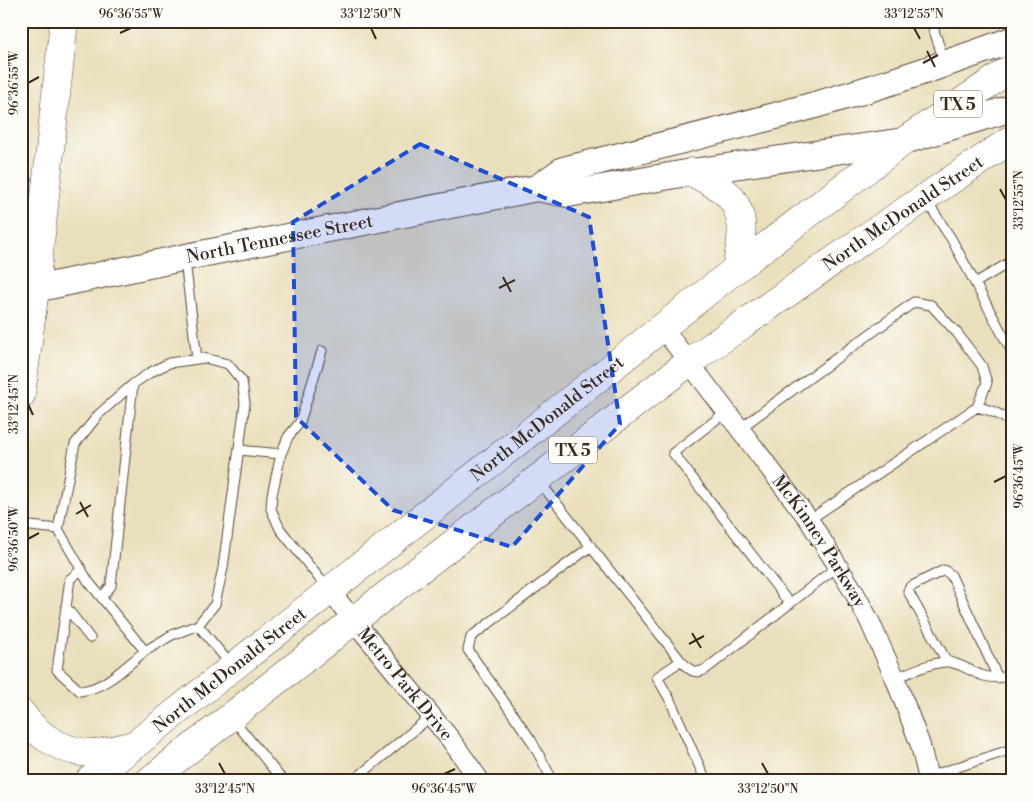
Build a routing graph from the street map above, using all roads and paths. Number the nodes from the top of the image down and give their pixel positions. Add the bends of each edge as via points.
1 (64, 21) edge
2 (931, 21) edge
3 (1012, 40) edge
4 (945, 64) junction
5 (1012, 68) edge
6 (1012, 108) edge
7 (1012, 139) edge
8 (904, 141) junction
9 (692, 172) junction
10 (537, 188) junction
11 (925, 197) junction
12 (184, 258) junction
13 (1012, 261) edge
14 (736, 270) junction
15 (975, 283) junction
16 (28, 291) edge
17 (662, 327) junction
18 (322, 351) dead end
19 (1012, 352) edge
20 (198, 360) junction
21 (688, 363) junction
22 (132, 384) junction
23 (21, 395) edge
24 (977, 407) junction
25 (726, 412) junction
26 (1012, 424) edge
27 (739, 429) junction
28 (239, 450) junction
29 (281, 454) junction
30 (537, 478) junction
31 (809, 520) junction
32 (21, 525) edge
33 (58, 530) junction
34 (591, 546) junction
35 (838, 566) junction
36 (81, 570) junction
37 (329, 590) junction
38 (102, 597) junction
39 (790, 604) junction
40 (66, 607) junction
41 (354, 620) junction
42 (198, 625) junction
43 (90, 638) dead end
44 (145, 651) junction
45 (681, 661) junction
46 (947, 662) junction
47 (232, 667) junction
48 (1012, 676) edge
49 (895, 678) junction
50 (998, 678) junction
51 (21, 713) edge
52 (231, 716) junction
53 (431, 716) junction
54 (134, 745) junction
55 (1012, 749) edge
56 (929, 779) edge
57 (89, 781) edge
58 (150, 781) edge
59 (283, 781) edge
60 (353, 781) edge
61 (480, 781) edge
62 (553, 781) edge
63 (706, 781) edge

1 - 16 main road
2 - 4 lane
3 - 4 street
4 - 10 street via 766,119 563,170
5 - 8 main road, North McDonald Street / TX 5
6 - 8 street
7 - 11 main road, North McDonald Street / TX 5
8 - 9 street
8 - 14 main road, North McDonald Street / TX 5
9 - 10 street via 568,194
9 - 14 main road via 723,190 738,210 742,230
10 - 12 street, North Tennessee Street
11 - 15 lane
11 - 21 main road, North McDonald Street / TX 5
12 - 16 street, North Tennessee Street
12 - 20 lane
13 - 15 lane
14 - 17 main road, North McDonald Street / TX 5
15 - 19 lane
16 - 23 main road
17 - 21 street, McKinney Parkway
17 - 37 main road, North McDonald Street / TX 5
18 - 29 lane via 300,422 288,437
20 - 22 lane via 169,363
20 - 28 lane via 204,358 228,364 242,381 245,403
21 - 25 street, McKinney Parkway
21 - 30 main road, North McDonald Street / TX 5
22 - 33 lane via 99,414 76,444
22 - 38 lane via 111,586
24 - 26 lane via 1004,416
24 - 27 lane via 987,383 982,366 931,305 914,302
24 - 31 lane
25 - 27 street, McKinney Parkway
25 - 39 lane via 673,453
27 - 31 street, McKinney Parkway
28 - 29 lane
28 - 42 lane via 215,604
29 - 37 lane via 271,509 280,529
30 - 34 lane
30 - 41 main road, North McDonald Street / TX 5
31 - 35 street, McKinney Parkway
32 - 33 lane
33 - 36 lane
34 - 45 lane
34 - 62 lane via 471,637 468,650 531,740
35 - 39 lane
35 - 49 street, McKinney Parkway via 869,620
36 - 38 lane
36 - 40 lane via 70,579
37 - 41 street, Metro Park Drive
37 - 47 main road, North McDonald Street / TX 5
38 - 44 lane
39 - 45 lane via 699,673 691,672
40 - 43 lane
40 - 44 lane via 57,670 80,692 103,684 115,670
41 - 52 main road, North McDonald Street / TX 5
41 - 53 street, Metro Park Drive
42 - 44 lane
42 - 47 lane
45 - 63 lane via 657,677
46 - 49 lane
46 - 50 lane via 982,676
46 - 50 lane via 908,591 944,570 950,574
47 - 54 main road, North McDonald Street / TX 5
48 - 50 lane
49 - 56 street, McKinney Parkway via 920,744
51 - 54 main road via 40,734 76,751 101,752
52 - 58 main road, North McDonald Street / TX 5
52 - 59 lane
53 - 60 lane
53 - 61 street, Metro Park Drive
54 - 57 main road, North McDonald Street / TX 5
55 - 56 lane

